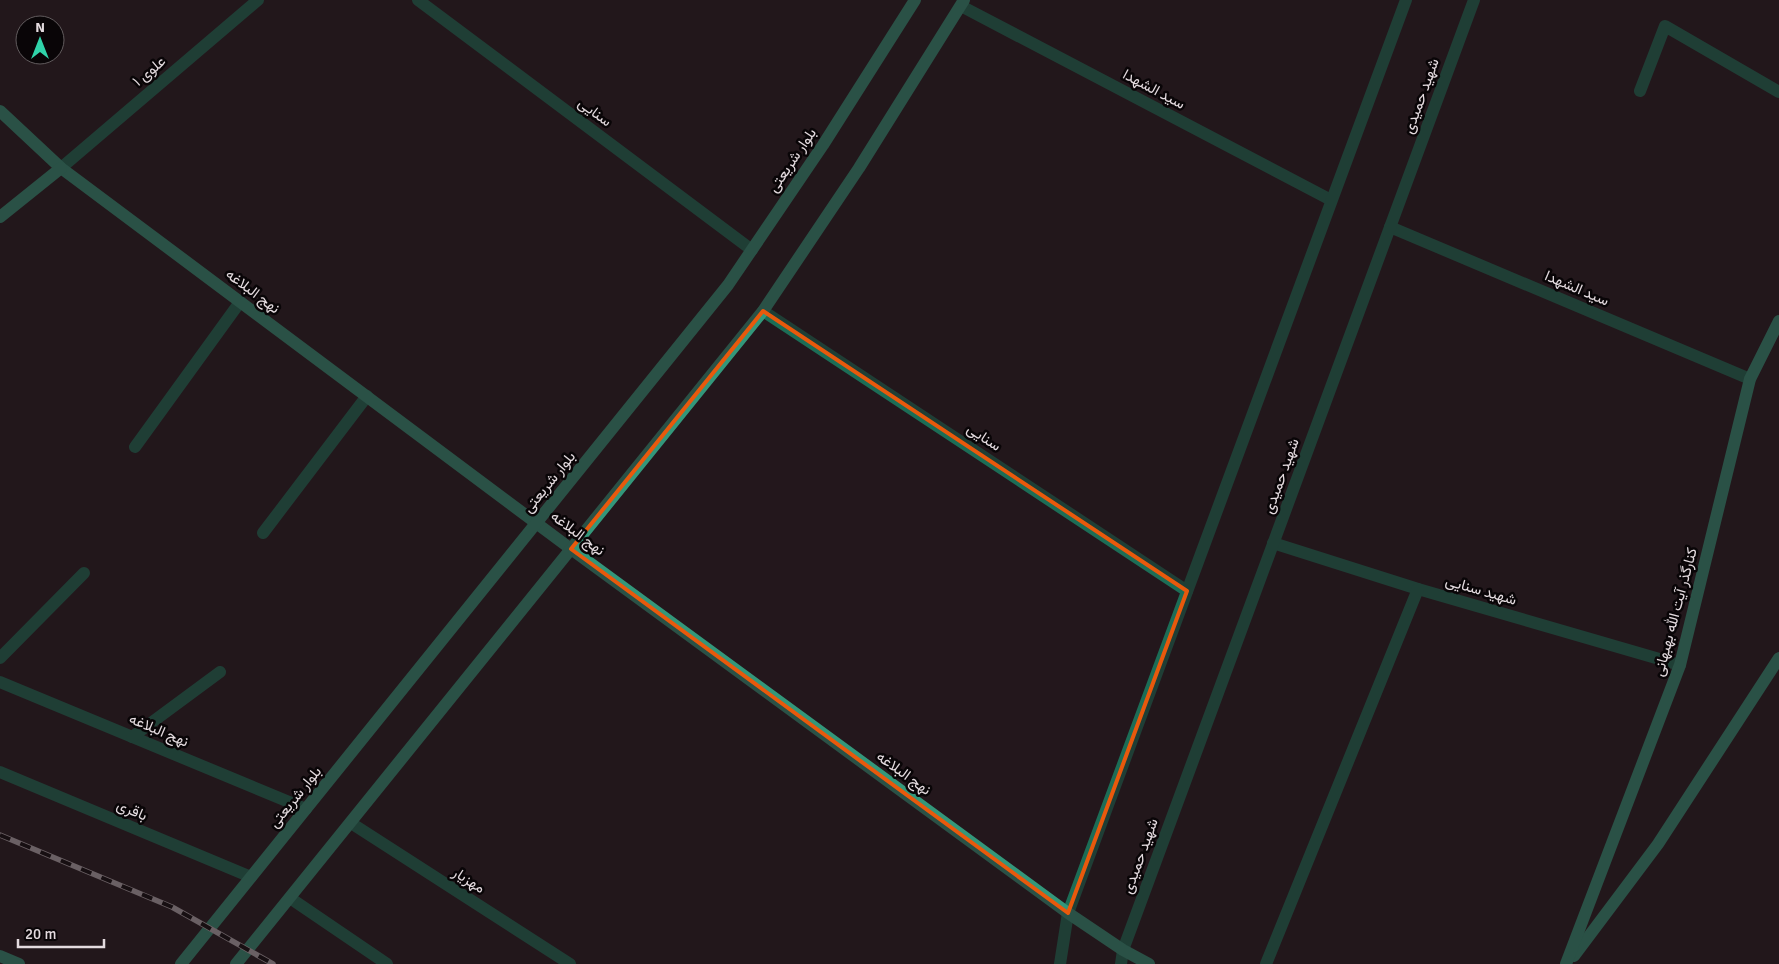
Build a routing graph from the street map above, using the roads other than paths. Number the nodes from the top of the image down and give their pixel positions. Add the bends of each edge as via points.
1 (258, 0) edge
2 (418, 0) edge
3 (915, 0) edge
4 (1406, 0) edge
5 (1474, 0) edge
6 (962, 3) edge
7 (1640, 91) dead end
8 (1779, 92) edge
9 (0, 111) edge
10 (61, 168) junction
11 (1331, 200) junction
12 (0, 217) edge
13 (1390, 227) junction
14 (752, 250) junction
15 (240, 302) junction
16 (763, 311) junction
17 (1779, 321) edge
18 (1750, 379) junction
19 (367, 396) junction
20 (135, 447) dead end
21 (537, 523) junction
22 (263, 533) dead end
23 (1274, 543) junction
24 (571, 549) junction
25 (84, 573) dead end
26 (1418, 589) junction
27 (1187, 591) junction
28 (0, 658) edge
29 (1779, 658) edge
30 (1680, 665) junction
31 (220, 672) dead end
32 (0, 682) edge
33 (132, 736) junction
34 (0, 772) edge
35 (306, 809) junction
36 (351, 823) junction
37 (251, 877) junction
38 (290, 898) junction
39 (1068, 913) junction
40 (1123, 950) junction
41 (0, 956) edge
42 (19, 964) edge
43 (181, 964) edge
44 (236, 964) edge
45 (387, 964) edge
46 (570, 964) edge
47 (1060, 964) edge
48 (1121, 964) edge
49 (1150, 964) edge
50 (1266, 964) edge
51 (1567, 964) edge

1 - 10 street, علوی ۱
2 - 14 street, سنایی
3 - 14 main road, بلوار شریعتی
4 - 11 street
5 - 13 street, شهید حمیدی
6 - 11 street, سید الشهدا
6 - 16 main road
7 - 8 street via 1665,26
9 - 10 main road, نهج البلاغه
10 - 12 main road
10 - 15 main road, نهج البلاغه
11 - 27 street
13 - 18 street, سید الشهدا
13 - 23 street, شهید حمیدی
14 - 21 main road, بلوار شریعتی via 728,285
15 - 19 main road, نهج البلاغه
15 - 20 street
16 - 24 main road
16 - 27 street, سنایی
17 - 18 main road, کنارگذر آیت الله بهبهانی
18 - 30 main road, کنارگذر آیت الله بهبهانی
19 - 21 main road, نهج البلاغه
19 - 22 street
21 - 24 main road, نهج البلاغه
21 - 35 main road, بلوار شریعتی
23 - 26 street, شهید سنایی
23 - 40 street, شهید حمیدی
24 - 36 main road
24 - 39 main road, نهج البلاغه
25 - 28 street
26 - 30 street, شهید سنایی
26 - 50 street
27 - 39 street
29 - 51 main road via 1658,844
30 - 51 main road, کنارگذر آیت الله بهبهانی
31 - 33 street
32 - 33 street, نهج البلاغه
33 - 35 street, نهج البلاغه
34 - 37 street, باقری
35 - 37 main road, بلوار شریعتی
36 - 38 main road
36 - 46 street, مهزیار
37 - 43 main road, بلوار شریعتی
38 - 44 main road
38 - 45 street
39 - 40 main road, نهج البلاغه
39 - 47 street
40 - 48 street, شهید حمیدی
40 - 49 main road, نهج البلاغه
41 - 42 main road

